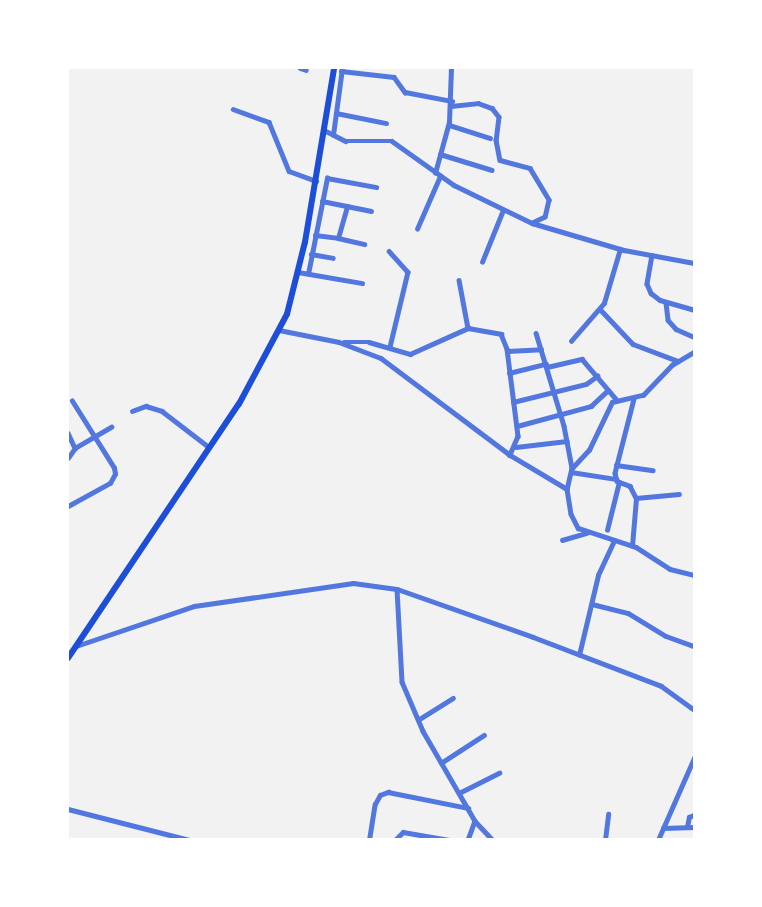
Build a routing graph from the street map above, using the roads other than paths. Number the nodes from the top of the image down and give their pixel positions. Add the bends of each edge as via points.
1 (300, 68) edge
2 (334, 68) edge
3 (451, 68) edge
4 (342, 69) edge
5 (306, 70) dead end
6 (451, 104) junction
7 (233, 109) dead end
8 (336, 113) junction
9 (386, 123) dead end
10 (448, 125) junction
11 (326, 131) junction
12 (333, 135) junction
13 (490, 138) dead end
14 (440, 154) junction
15 (492, 171) dead end
16 (437, 174) junction
17 (316, 181) junction
18 (376, 187) dead end
19 (322, 201) junction
20 (347, 206) junction
21 (503, 210) junction
22 (371, 211) dead end
23 (532, 223) junction
24 (417, 229) dead end
25 (315, 235) junction
26 (338, 238) junction
27 (364, 244) dead end
28 (620, 249) junction
29 (389, 251) dead end
30 (311, 254) junction
31 (652, 255) junction
32 (333, 258) dead end
33 (482, 262) dead end
34 (694, 262) edge
35 (298, 272) junction
36 (308, 274) junction
37 (459, 280) dead end
38 (362, 283) dead end
39 (666, 303) junction
40 (600, 309) junction
41 (694, 310) edge
42 (468, 328) junction
43 (279, 330) junction
44 (536, 333) dead end
45 (694, 336) edge
46 (571, 341) dead end
47 (339, 342) junction
48 (390, 347) junction
49 (541, 349) junction
50 (507, 351) junction
51 (694, 352) edge
52 (678, 361) junction
53 (547, 366) junction
54 (509, 373) junction
55 (597, 376) junction
56 (608, 390) junction
57 (555, 391) junction
58 (616, 399) junction
59 (634, 399) junction
60 (72, 401) dead end
61 (513, 402) junction
62 (132, 411) dead end
63 (561, 414) junction
64 (517, 426) junction
65 (111, 427) dead end
66 (68, 433) edge
67 (94, 436) junction
68 (567, 441) junction
69 (209, 447) junction
70 (516, 447) junction
71 (75, 448) junction
72 (510, 455) junction
73 (68, 458) edge
74 (616, 465) junction
75 (572, 470) junction
76 (653, 470) dead end
77 (617, 480) junction
78 (567, 489) junction
79 (679, 494) dead end
80 (636, 498) junction
81 (68, 506) edge
82 (607, 530) dead end
83 (587, 533) junction
84 (562, 540) dead end
85 (614, 541) junction
86 (632, 546) junction
87 (694, 575) edge
88 (397, 589) junction
89 (592, 604) junction
90 (76, 646) junction
91 (694, 646) edge
92 (579, 655) junction
93 (68, 658) edge
94 (453, 699) dead end
95 (694, 710) edge
96 (418, 720) junction
97 (484, 735) dead end
98 (694, 758) edge
99 (441, 763) junction
100 (499, 773) dead end
101 (459, 793) junction
102 (468, 808) junction
103 (68, 809) edge
104 (608, 814) dead end
105 (694, 815) edge
106 (476, 821) junction
107 (687, 827) junction
108 (694, 827) edge
109 (663, 828) junction
110 (190, 840) edge
111 (369, 840) edge
112 (395, 840) edge
113 (450, 840) edge
114 (468, 840) edge
115 (493, 840) edge
116 (605, 840) edge
117 (658, 840) edge

1 - 5 street
2 - 11 main road
3 - 6 street
4 - 6 street via 394,77 405,92
4 - 8 street
6 - 10 street
6 - 23 street via 478,103 492,108 499,117 496,140 500,160 530,168 549,200 545,217
7 - 17 street via 266,120 289,171
8 - 9 street
8 - 12 street
10 - 13 street
10 - 14 street
11 - 12 street
11 - 17 main road
12 - 16 street via 346,141 392,141
14 - 15 street
14 - 16 street
16 - 21 street
16 - 24 street
17 - 35 main road
18 - 19 street via 330,177
19 - 20 street
19 - 25 street
20 - 22 street
20 - 26 street
21 - 23 street
21 - 33 street
23 - 28 street
25 - 26 street
25 - 30 street
26 - 27 street
28 - 31 street
28 - 40 street
29 - 48 street via 408,272
30 - 32 street
30 - 36 street
31 - 34 street
31 - 39 street via 648,288
35 - 36 street
35 - 43 main road
36 - 38 street
37 - 42 street
39 - 41 street
39 - 45 street via 666,316 672,326
40 - 46 street
40 - 52 street via 633,344
42 - 48 street via 415,354
42 - 50 street via 496,331 504,338
43 - 47 street
43 - 69 main road via 239,404
44 - 49 street
47 - 48 street
47 - 72 street via 381,358
49 - 50 street
49 - 53 street
50 - 54 street
51 - 52 street
52 - 59 street
53 - 54 street
53 - 55 street via 578,358
53 - 57 street
54 - 61 street
55 - 56 street
55 - 57 street via 586,384
56 - 58 street
56 - 63 street via 591,406
57 - 61 street
57 - 63 street
58 - 59 street
58 - 75 street via 589,450
59 - 74 street
60 - 67 street
61 - 64 street
62 - 69 street via 146,406 162,411
63 - 64 street
63 - 68 street
64 - 70 street
65 - 67 street
66 - 71 street
67 - 71 street
67 - 81 street via 114,468 114,478
68 - 70 street
68 - 75 street
69 - 90 main road
70 - 72 street
71 - 73 street
72 - 78 street
74 - 76 street
74 - 77 street
75 - 77 street
75 - 78 street
77 - 80 street via 630,486
77 - 82 street
78 - 83 street via 573,521
79 - 80 street
80 - 86 street
83 - 84 street
83 - 85 street
85 - 86 street
85 - 89 street via 601,566
86 - 87 street via 670,569
88 - 90 street via 353,583 194,606
88 - 92 street
88 - 96 street via 399,670
89 - 91 street via 628,612 666,636
89 - 92 street
90 - 93 main road
92 - 95 street via 661,686
94 - 96 street
96 - 99 street
97 - 99 street
98 - 109 street
99 - 101 street
100 - 101 street
101 - 102 street
102 - 106 street
102 - 111 street via 388,792 380,795 375,804
103 - 110 street
104 - 116 street
105 - 107 street via 689,817
106 - 114 street
106 - 115 street
107 - 108 street
107 - 109 street
109 - 117 street
112 - 113 street via 403,832

